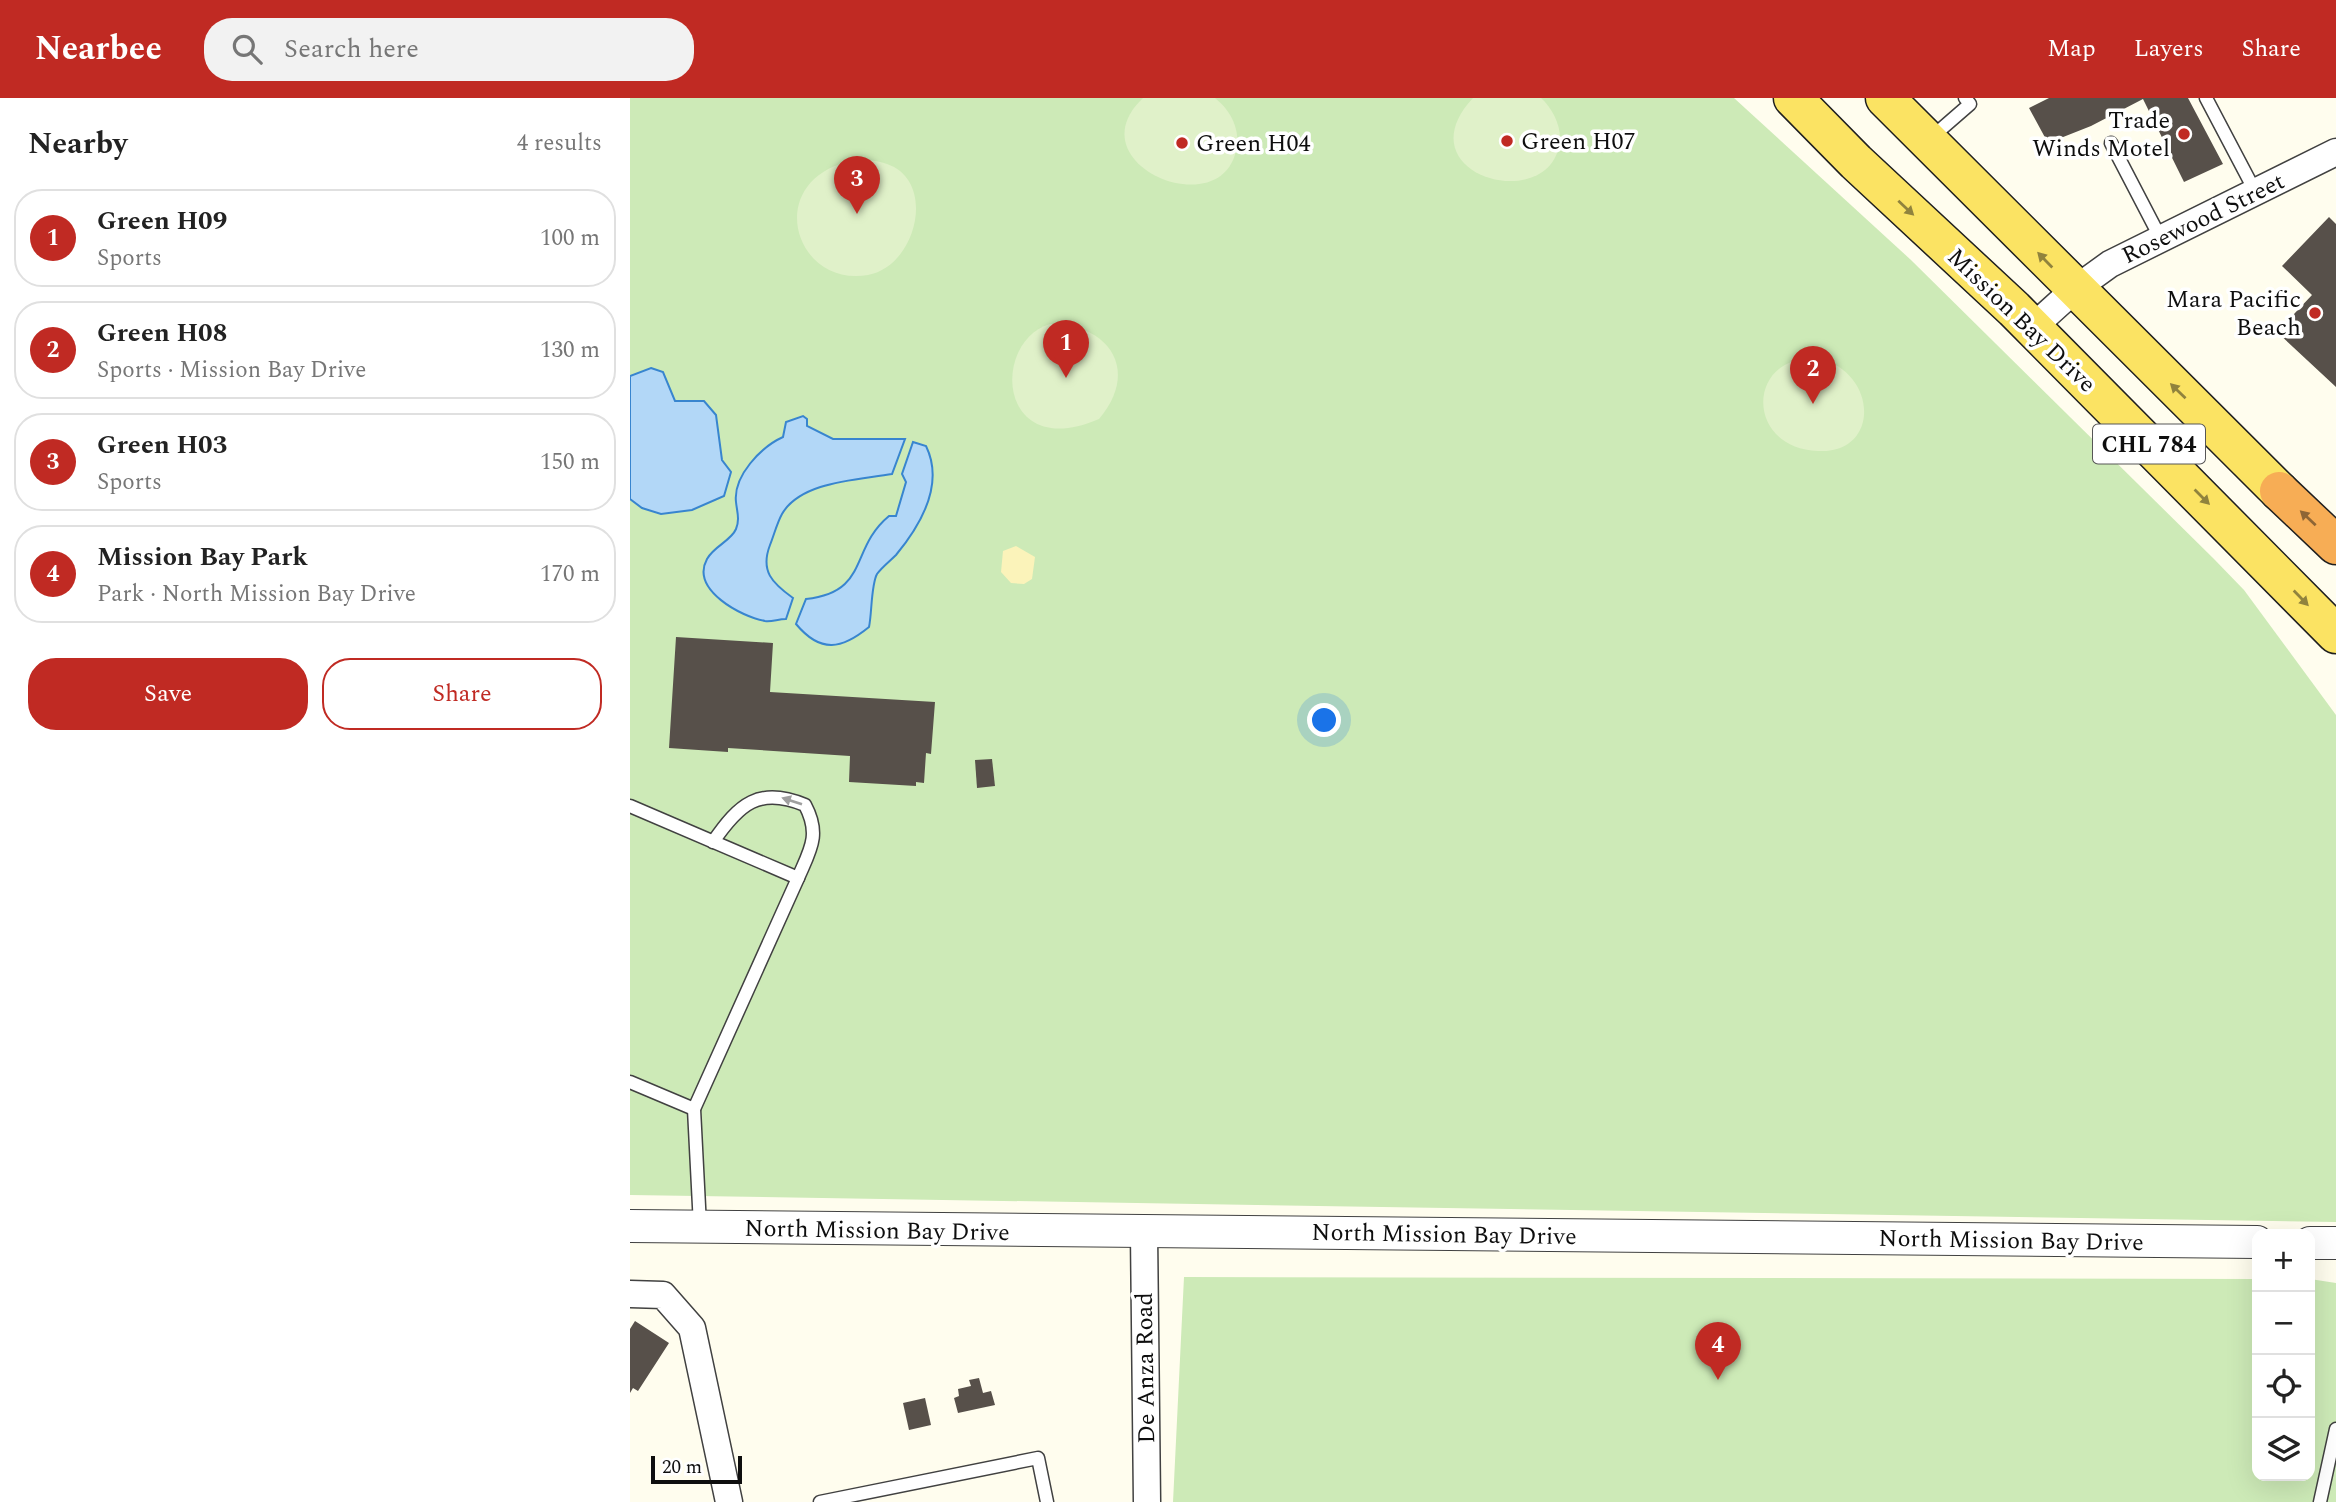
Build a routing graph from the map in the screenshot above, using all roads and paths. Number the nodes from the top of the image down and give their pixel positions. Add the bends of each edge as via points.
1 (1777, 98) edge
2 (1793, 98) edge
3 (1885, 98) edge
4 (1965, 98) edge
5 (2206, 98) edge
6 (1927, 141) junction
7 (2111, 143) dead end
8 (2336, 152) edge
9 (1856, 162) junction
10 (2256, 193) junction
11 (2161, 239) junction
12 (2074, 290) junction
13 (2032, 327) junction
14 (2279, 491) joint
15 (2336, 545) edge
16 (2336, 634) edge
17 (630, 806) edge
18 (713, 842) junction
19 (798, 878) junction
20 (630, 1082) edge
21 (694, 1110) junction
22 (630, 1226) edge
23 (700, 1227) junction
24 (1144, 1233) junction
25 (2252, 1242) edge
26 (2315, 1243) edge
27 (2336, 1243) edge
28 (630, 1294) edge
29 (2336, 1429) edge
30 (729, 1502) edge
31 (820, 1502) edge
32 (1047, 1502) edge
33 (1147, 1502) edge
34 (2320, 1502) edge

1 - 9 main road
2 - 9 main road, Mission Bay Drive / CHL 784
3 - 6 main road, CHL 784
4 - 6 lane via 1970,104
5 - 10 lane
12 -> 6 main road, CHL 784
7 - 11 lane
8 - 10 street, Rosewood Street
9 -> 13 main road, Mission Bay Drive / CHL 784
10 - 11 street, Rosewood Street
11 - 12 street, Rosewood Street via 2110,264
12 - 13 street, Rosewood Street
14 -> 12 main road, CHL 784
13 -> 16 main road, Mission Bay Drive / CHL 784
15 -> 14 highway
17 - 18 lane
18 - 19 lane
19 -> 18 lane via 813,842 814,822 805,805 778,796 759,797 727,821
19 - 21 lane
20 - 21 lane
21 - 23 lane
22 - 23 street, North Mission Bay Drive
23 - 24 street, North Mission Bay Drive
24 - 25 street, North Mission Bay Drive
24 - 33 street, De Anza Road
26 - 27 street
28 - 30 street via 663,1296 692,1328
29 - 34 lane
31 - 32 lane via 1038,1458

